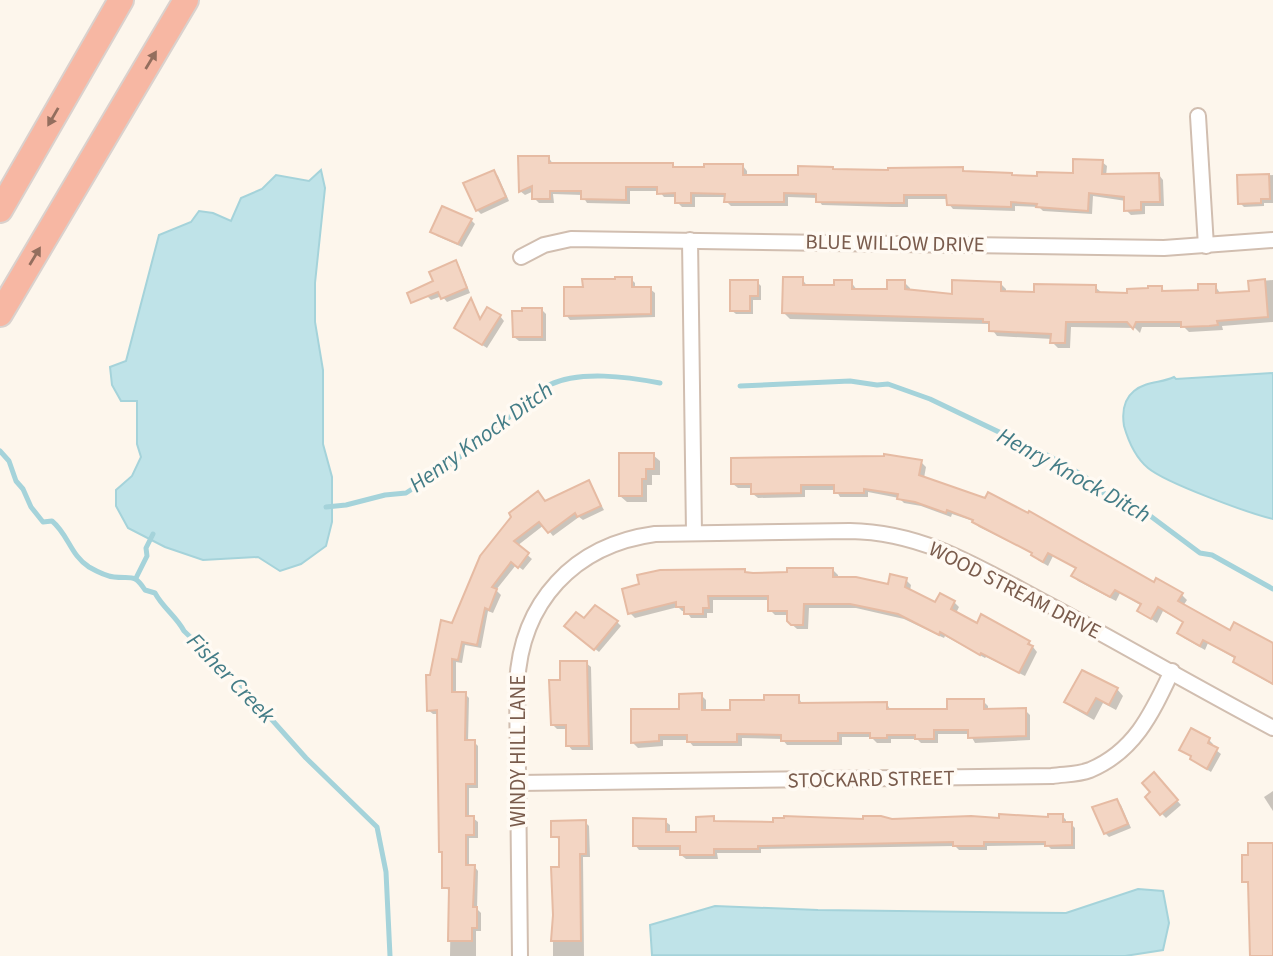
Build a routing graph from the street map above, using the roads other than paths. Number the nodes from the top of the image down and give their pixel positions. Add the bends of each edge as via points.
1 (121, 0) edge
2 (186, 0) edge
3 (1198, 116) dead end
4 (0, 210) edge
5 (690, 240) junction
6 (1273, 240) edge
7 (1206, 246) junction
8 (521, 257) dead end
9 (0, 314) edge
10 (694, 533) junction
11 (1172, 671) junction
12 (1273, 729) edge
13 (518, 783) junction
14 (520, 956) edge

1 -> 4 highway
9 -> 2 highway
3 - 7 street
5 - 7 street, BLUE WILLOW DRIVE
5 - 8 street, BLUE WILLOW DRIVE via 571,239 544,244
5 - 10 street
6 - 7 street, BLUE WILLOW DRIVE
10 - 11 street, WOOD STREAM DRIVE via 867,531 910,538 957,556
10 - 13 street, WINDY HILL LANE via 637,536 604,547 573,566 548,592 527,628 518,663
11 - 12 street, WOOD STREAM DRIVE
11 - 13 street, STOCKARD STREET via 1136,738 1106,762 1073,774
13 - 14 street, WINDY HILL LANE

